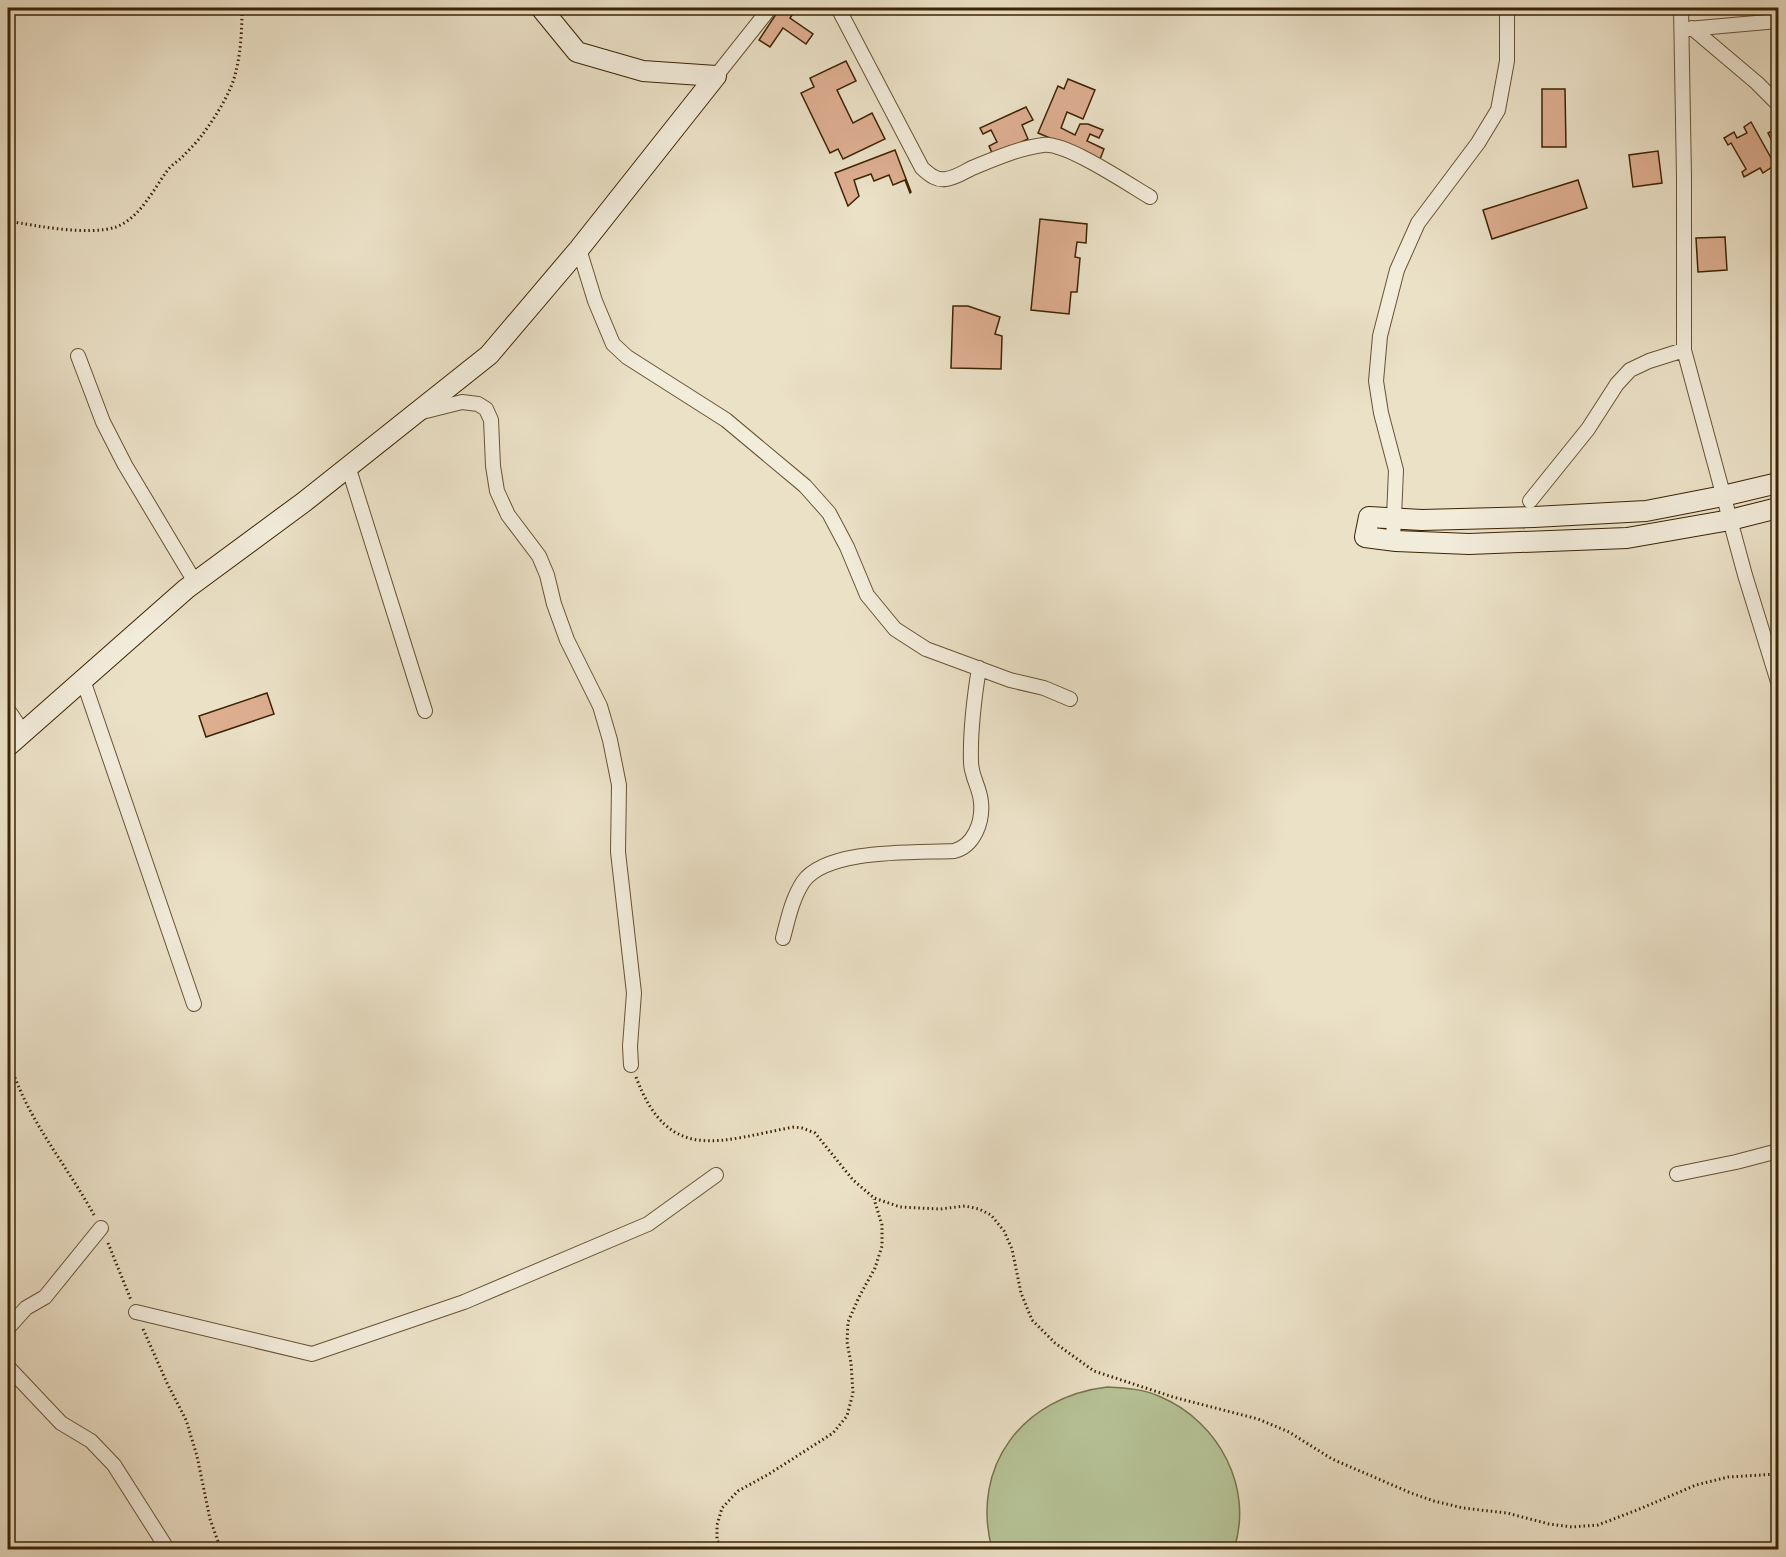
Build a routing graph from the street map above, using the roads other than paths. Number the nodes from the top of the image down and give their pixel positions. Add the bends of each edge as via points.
1 (542, 8) edge
2 (770, 8) edge
3 (838, 8) edge
4 (1507, 8) edge
5 (1681, 8) edge
6 (1779, 21) edge
7 (1687, 29) junction
8 (716, 76) junction
9 (1779, 104) edge
10 (1150, 197) dead end
11 (579, 249) junction
12 (1684, 350) junction
13 (78, 356) dead end
14 (416, 413) junction
15 (348, 466) junction
16 (1779, 483) edge
17 (1724, 496) junction
18 (1530, 501) dead end
19 (1779, 508) edge
20 (1394, 518) junction
21 (1730, 520) junction
22 (1393, 541) junction
23 (195, 582) junction
24 (979, 668) junction
25 (83, 680) junction
26 (1779, 682) edge
27 (1070, 699) dead end
28 (8, 710) edge
29 (425, 711) dead end
30 (23, 732) junction
31 (8, 746) edge
32 (783, 938) dead end
33 (194, 1004) dead end
34 (631, 1065) road end
35 (1779, 1151) edge
36 (1677, 1174) dead end
37 (716, 1175) dead end
38 (101, 1228) road end
39 (136, 1312) road end
40 (8, 1329) edge
41 (8, 1367) edge
42 (168, 1550) edge

1 - 8 street via 577,52 643,71
2 - 8 street
3 - 10 street via 922,168 930,175 947,179 1046,144 1072,152
4 - 20 street via 1507,61 1498,110 1418,223 1397,270 1380,336 1376,381 1396,470
5 - 7 street
6 - 7 street
7 - 9 street
7 - 12 street
8 - 11 street
11 - 14 street via 489,355
11 - 24 street via 608,334 619,351 726,420 805,486 829,513 867,595 895,629 926,649
12 - 17 street
12 - 18 street via 1630,370
13 - 23 street via 103,422 125,465
14 - 15 street
14 - 34 street via 462,402 486,409 491,420 497,491 508,515 539,556 567,640 600,706 619,785 618,852 634,993
15 - 23 street
15 - 29 street
16 - 17 street
17 - 20 street via 1646,511
17 - 21 street
19 - 21 street
20 - 22 street
20 - 22 street via 1370,517 1365,537
21 - 22 street via 1627,538 1469,544
21 - 26 street
23 - 25 street
24 - 27 street
24 - 32 street via 971,762 981,817 969,843 954,851 870,854 817,869 804,880 794,899
25 - 30 street
25 - 33 street
28 - 30 street
30 - 31 street
35 - 36 street
37 - 39 street via 648,1224 464,1302 312,1354
38 - 40 street via 45,1298 26,1308
41 - 42 street via 61,1423 91,1441 114,1465

